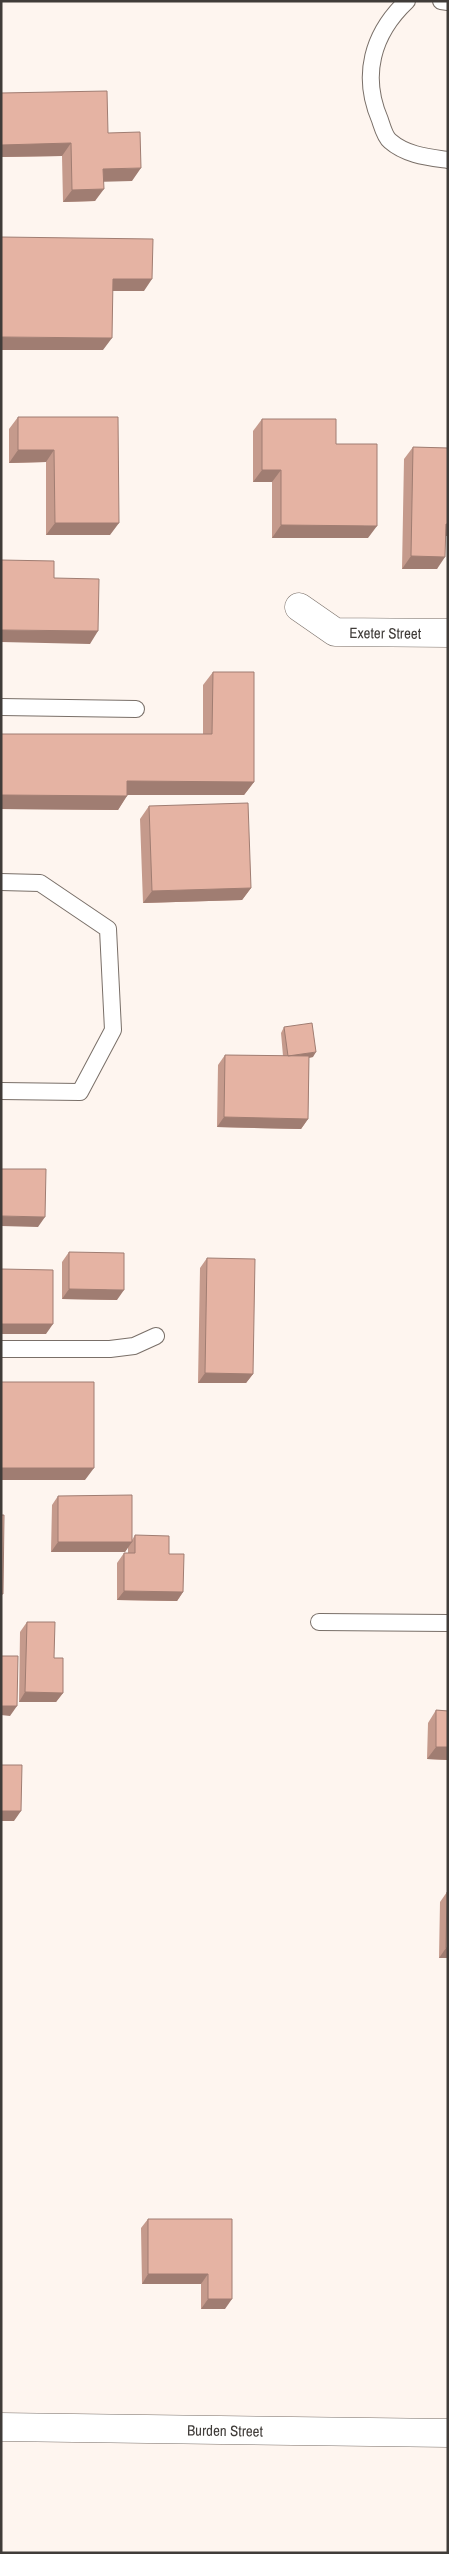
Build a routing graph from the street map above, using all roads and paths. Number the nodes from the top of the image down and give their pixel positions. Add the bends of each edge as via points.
1 (407, 1) edge
2 (440, 1) edge
3 (448, 2) edge
4 (448, 160) edge
5 (299, 607) dead end
6 (448, 633) edge
7 (1, 707) edge
8 (136, 710) dead end
9 (1, 882) edge
10 (1, 1091) edge
11 (156, 1336) dead end
12 (1, 1348) edge
13 (319, 1622) dead end
14 (448, 1623) edge
15 (1, 2427) edge
16 (448, 2433) edge

1 - 4 lane via 390,17 370,61 372,103 388,140 415,155
2 - 3 lane
5 - 6 street, Exeter Street via 335,632
7 - 8 lane
9 - 10 lane via 40,883 108,929 112,1030 80,1092
11 - 12 lane via 134,1346 118,1348
13 - 14 lane
15 - 16 street, Burden Street

